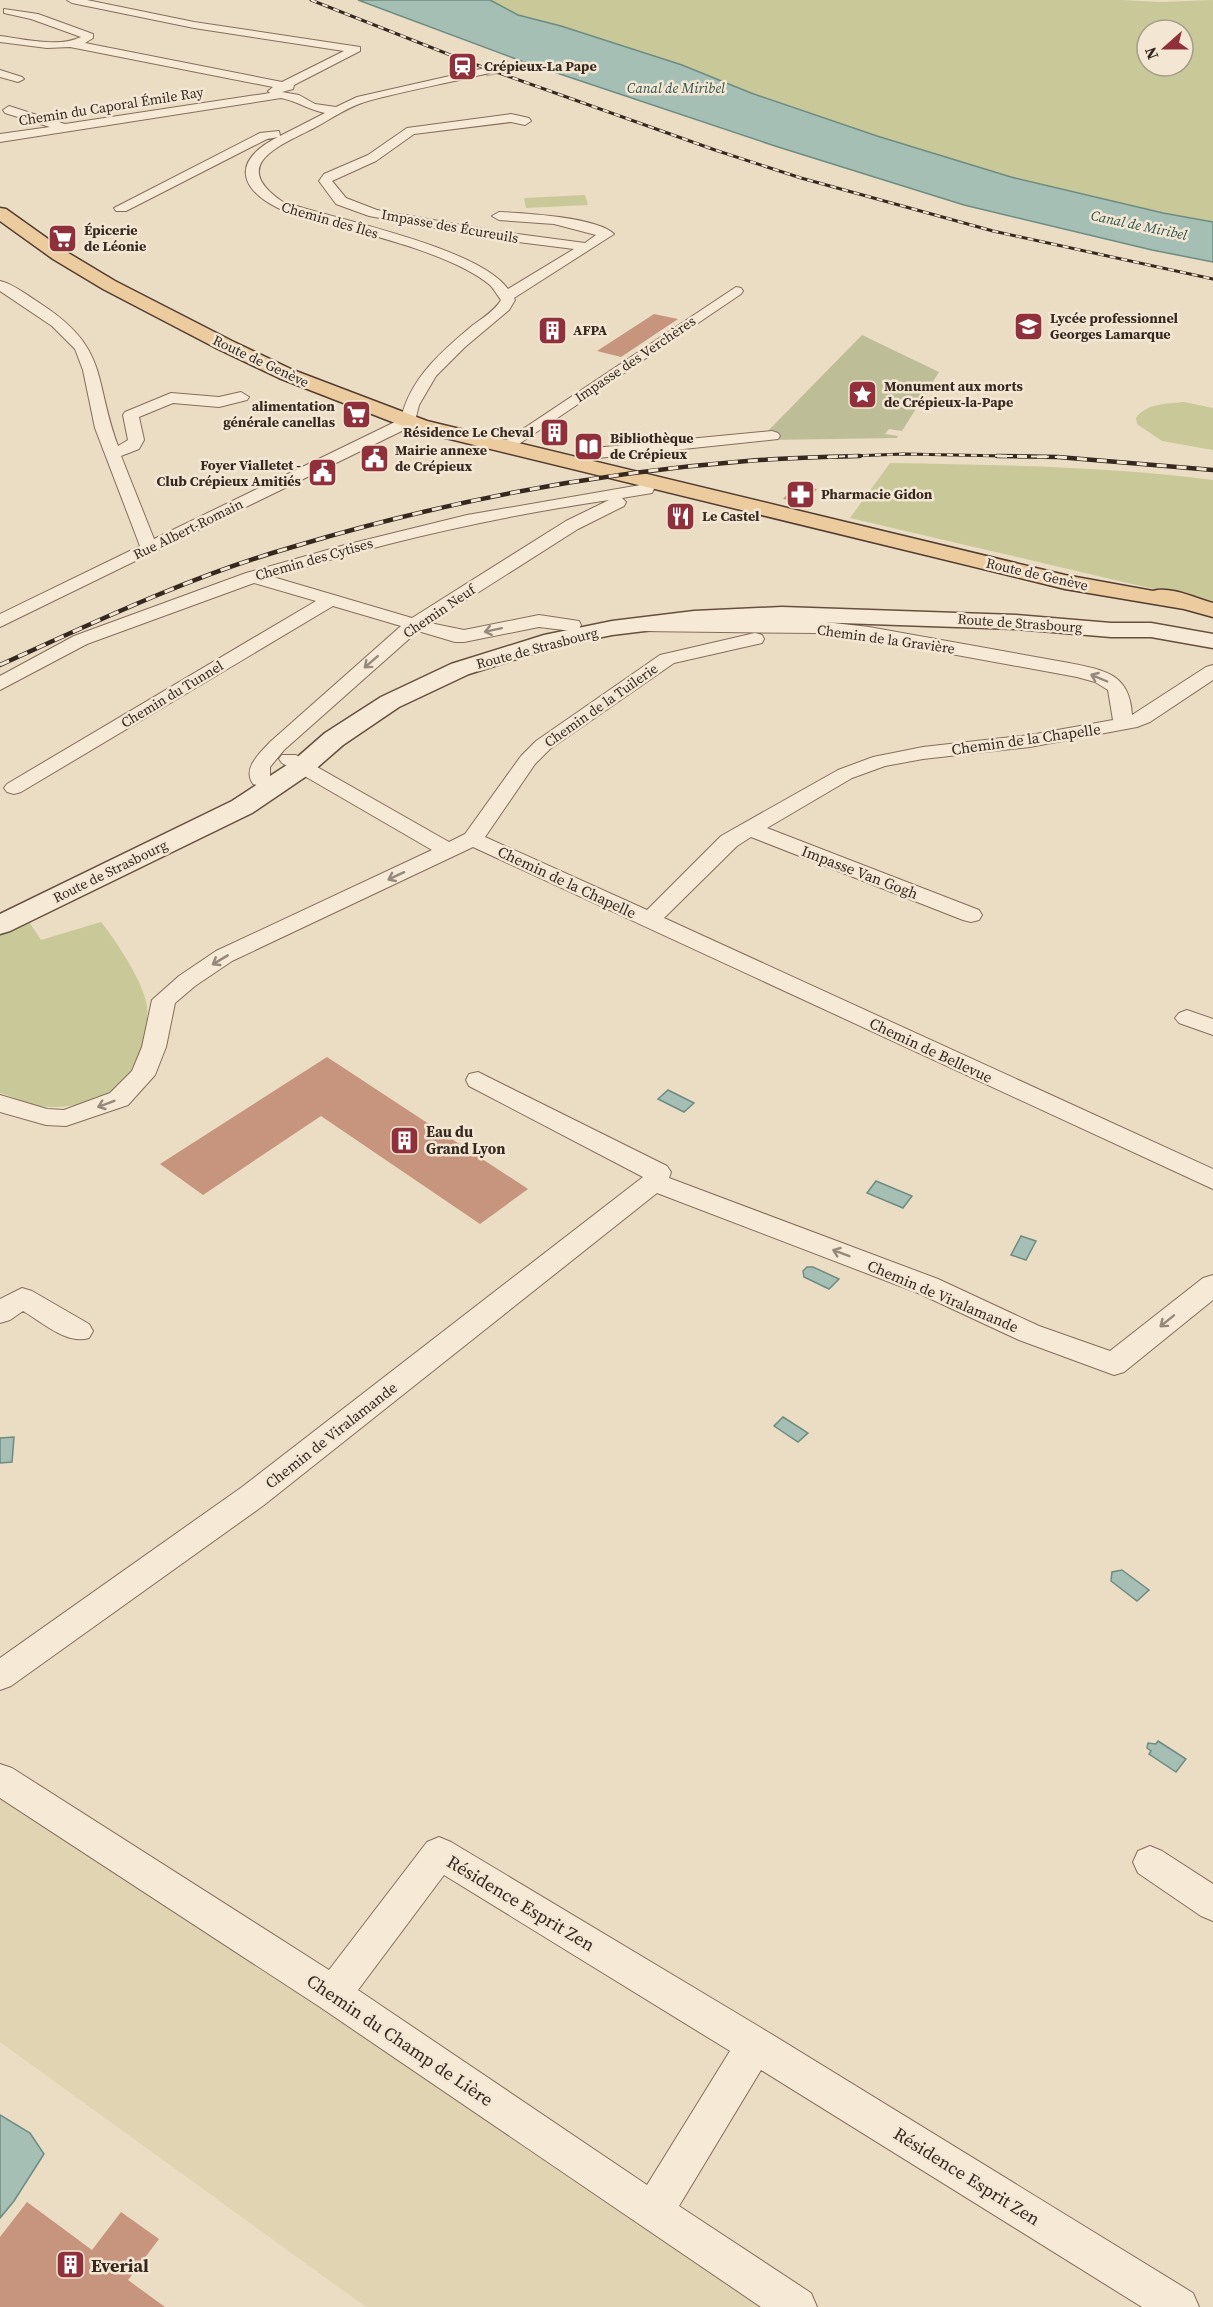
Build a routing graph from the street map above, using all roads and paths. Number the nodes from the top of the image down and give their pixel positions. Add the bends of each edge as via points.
1 (4, 0) edge
2 (72, 0) edge
3 (4, 7) edge
4 (0, 39) edge
5 (72, 44) junction
6 (202, 70) junction
7 (485, 71) tunnel mouth
8 (0, 73) edge
9 (180, 78) dead end
10 (18, 79) dead end
11 (279, 91) junction
12 (439, 95) dead end
13 (305, 103) junction
14 (9, 110) dead end
15 (334, 112) junction
16 (525, 121) dead end
17 (66, 128) junction
18 (298, 131) junction
19 (0, 138) edge
20 (224, 156) junction
21 (258, 156) junction
22 (121, 208) dead end
23 (0, 213) edge
24 (499, 216) dead end
25 (586, 247) junction
26 (0, 285) edge
27 (736, 291) dead end
28 (507, 296) junction
29 (241, 397) dead end
30 (408, 422) junction
31 (772, 436) dead end
32 (504, 447) junction
33 (113, 454) junction
34 (575, 464) junction
35 (651, 486) junction
36 (149, 548) junction
37 (252, 577) junction
38 (331, 600) junction
39 (1213, 610) edge
40 (0, 621) edge
41 (415, 624) junction
42 (572, 625) junction
43 (612, 628) junction
44 (844, 632) junction
45 (1213, 635) edge
46 (1213, 641) edge
47 (1213, 671) edge
48 (0, 684) edge
49 (1123, 724) junction
50 (295, 763) junction
51 (260, 780) junction
52 (14, 788) dead end
53 (750, 829) junction
54 (473, 839) junction
55 (448, 851) junction
56 (0, 909) edge
57 (971, 915) dead end
58 (650, 920) junction
59 (0, 925) edge
60 (1187, 1018) dead end
61 (1213, 1027) edge
62 (478, 1080) dead end
63 (0, 1103) edge
64 (1213, 1180) edge
65 (654, 1182) junction
66 (1213, 1285) edge
67 (0, 1314) edge
68 (79, 1331) dead end
69 (0, 1676) edge
70 (0, 1779) edge
71 (1150, 1862) dead end
72 (1213, 1904) edge
73 (333, 1994) junction
74 (755, 2045) junction
75 (653, 2212) junction
76 (797, 2307) edge
77 (1179, 2307) edge

1 - 3 street
2 - 11 street via 194,25 356,49
3 - 5 street via 89,36
4 - 5 street
5 - 6 street
6 - 9 street
6 - 11 street
7 - 15 street via 361,99
8 - 10 street
11 - 13 street, Chemin du Caporal Émile Ray
11 - 13 street via 298,90
11 - 17 street, Chemin du Caporal Émile Ray via 228,103
12 - 15 street via 370,102
13 - 15 street, Chemin du Caporal Émile Ray
14 - 17 street
15 - 18 street
16 - 25 street, Impasse des Écureuils via 511,118 411,131 372,158 325,181 341,201 374,213
17 - 19 street, Chemin du Caporal Émile Ray
18 - 20 street via 264,136
18 - 21 street
20 - 21 street
20 - 22 street
21 - 28 street, Chemin des Îles via 252,168 252,184 278,205 442,254 493,281
23 - 30 main road, Route de Genève via 109,285 215,340 286,374
24 - 25 street, Impasse des Écureuils via 555,219 607,234
25 - 28 street, Impasse des Écureuils
26 - 33 street via 75,339 94,379 102,426
27 - 32 street, Impasse des Verchères
28 - 30 street via 504,308 424,380
29 - 33 street via 219,402 171,398 131,415 136,440 133,446
30 - 32 main road, Route de Genève
30 - 36 street, Rue Albert-Romain
31 - 34 street via 594,453
32 - 34 main road, Route de Genève
33 - 36 street
34 - 35 main road, Route de Genève
35 - 37 street, Chemin des Cytises via 420,530
35 - 39 main road, Route de Genève via 894,539 1065,582
35 - 41 street, Chemin Neuf via 587,516
36 - 40 street, Rue Albert-Romain
37 - 38 street
37 - 48 street, Chemin des Cytises via 66,647
38 - 41 street
38 - 52 street, Chemin du Tunnel
42 -> 41 street via 539,621 464,636
41 -> 51 street, Chemin Neuf via 277,746 260,766
42 - 45 main road, Route de Strasbourg via 691,609 834,605 1005,612
42 - 50 main road, Route de Strasbourg via 475,652 402,682 329,725
43 - 44 street, Chemin de la Gravière via 816,627
43 - 46 main road, Route de Strasbourg via 694,618 782,614 1151,630
43 - 50 main road, Route de Strasbourg via 553,640 460,669 390,702
49 -> 44 street, Chemin de la Gravière via 1119,691 1103,678 869,633
44 - 54 street, Chemin de la Tuilerie via 745,640 667,659 543,745 528,760
47 - 49 street, Chemin de la Chapelle via 1143,718
49 - 53 street, Chemin de la Chapelle via 880,761 845,774
50 - 51 main road, Route de Strasbourg
50 - 55 street
50 - 59 main road, Route de Strasbourg via 242,807
51 - 56 main road, Route de Strasbourg via 161,833
53 - 57 street, Impasse Van Gogh
53 - 58 street, Chemin de la Chapelle via 729,842
54 - 55 street
54 - 58 street, Chemin de la Chapelle
55 -> 63 street via 224,956 187,981 164,1000 154,1047 143,1075 119,1099 66,1118 27,1113
58 - 64 street, Chemin de Bellevue
60 - 61 street
62 - 65 street via 658,1172
66 -> 65 street, Chemin de Viralamande via 1114,1364 1029,1333 928,1286
65 - 69 street, Chemin de Viralamande via 253,1496
67 - 68 street via 22,1298
70 - 73 street, Chemin du Champ de Lière
71 - 72 street
73 - 74 street, Résidence Esprit Zen via 439,1853
73 - 75 street, Chemin du Champ de Lière
74 - 75 street
74 - 77 street, Résidence Esprit Zen
75 - 76 street, Chemin du Champ de Lière

